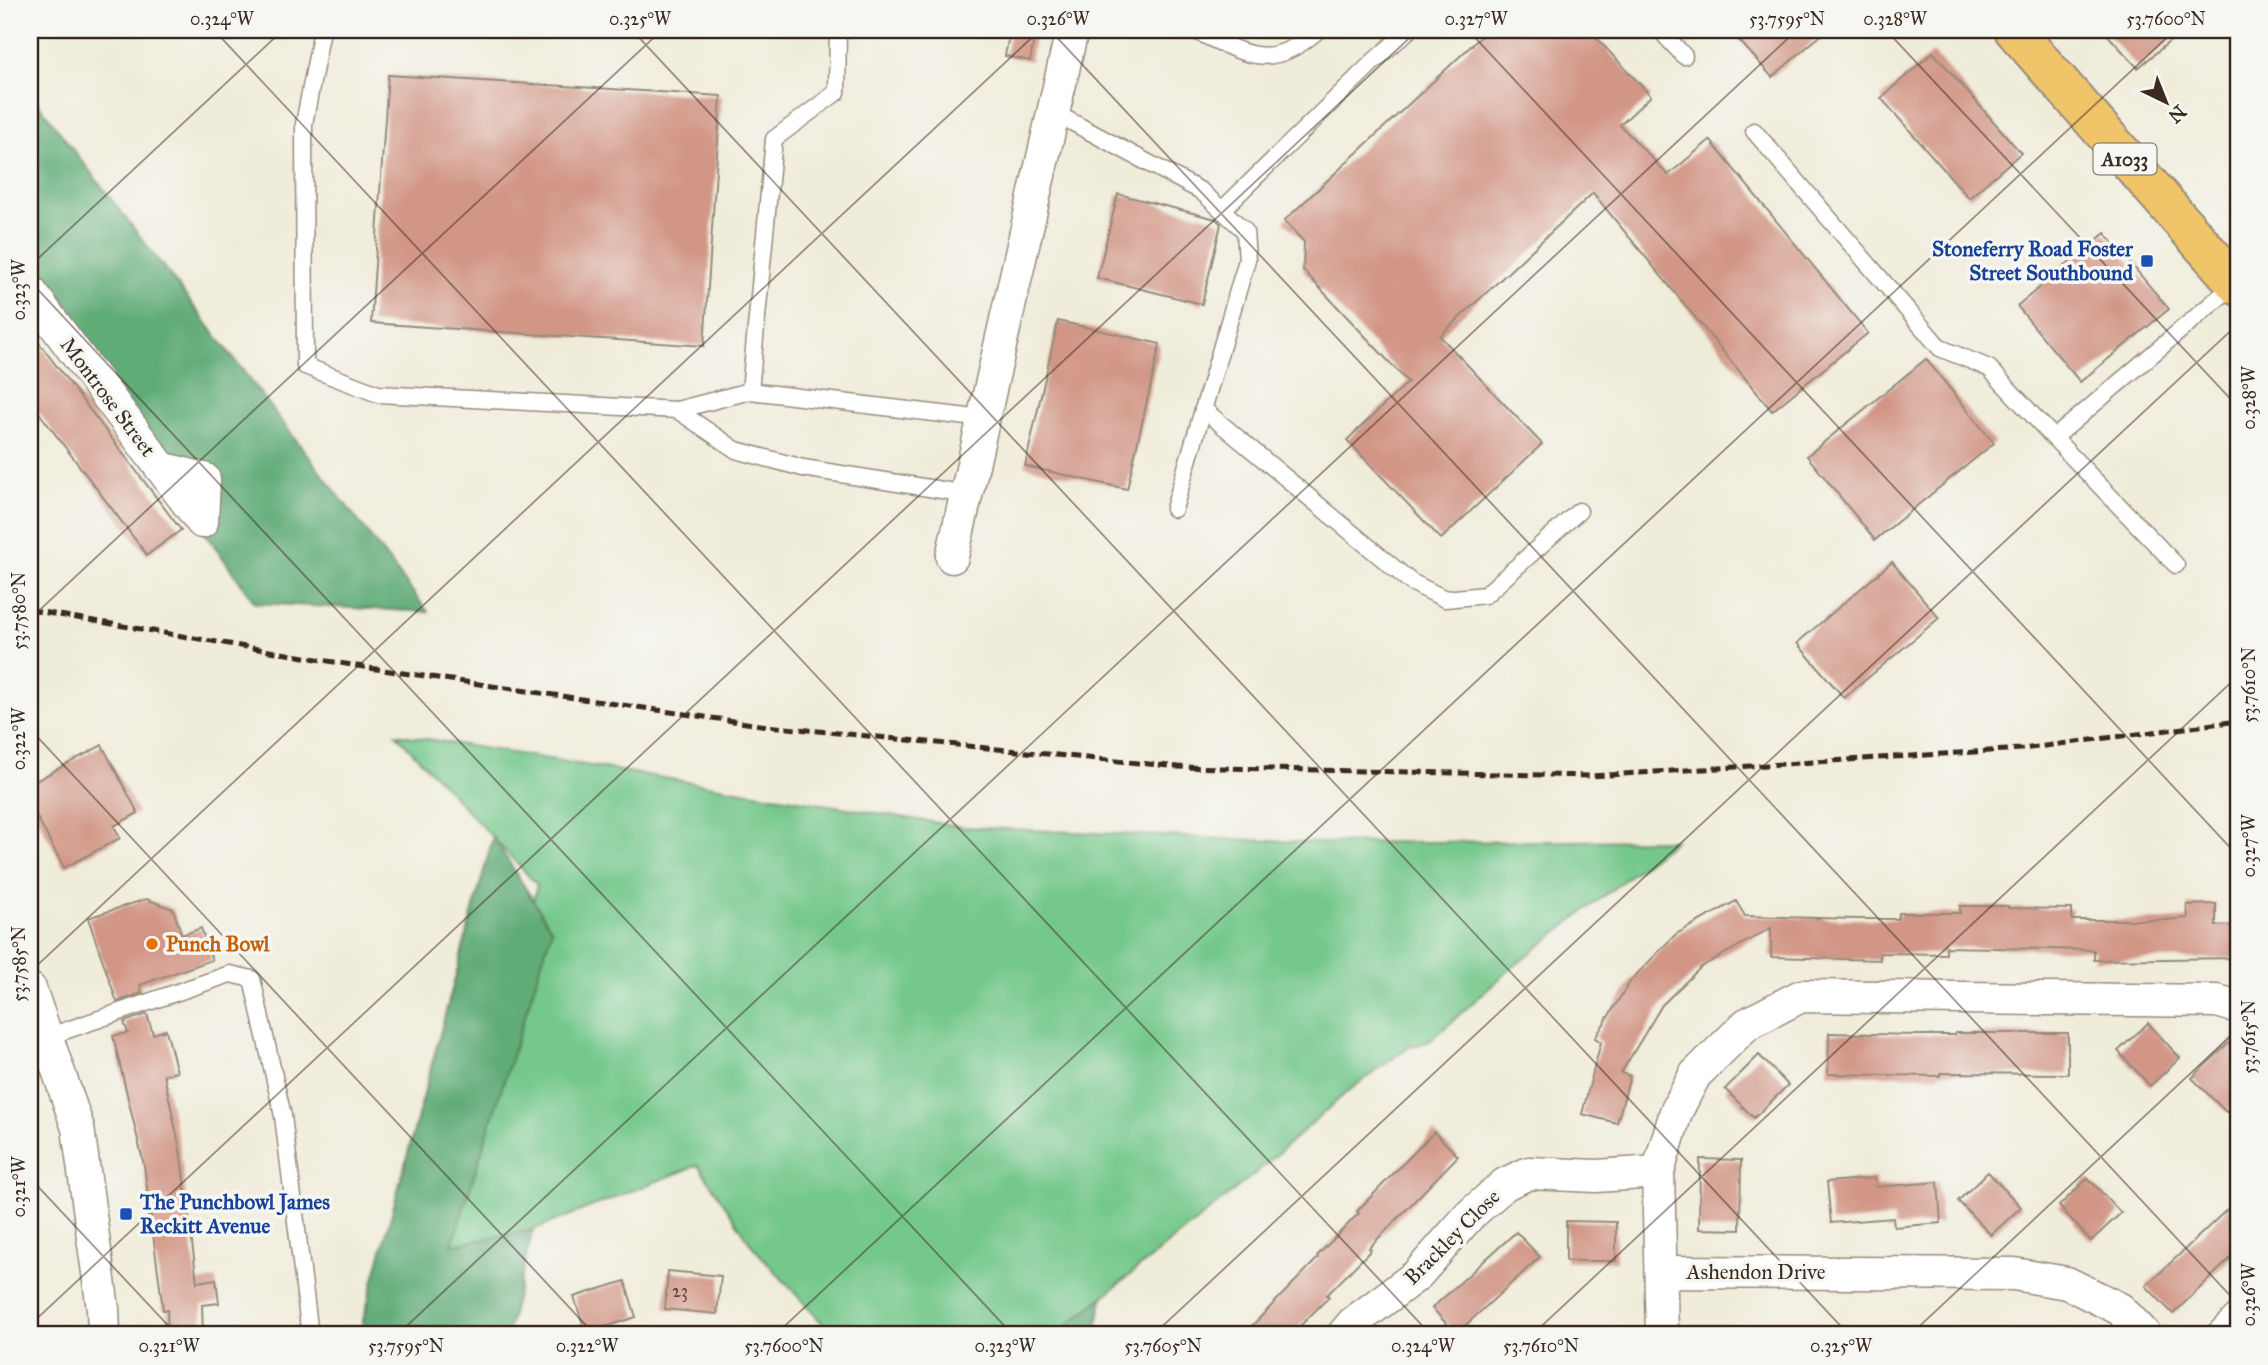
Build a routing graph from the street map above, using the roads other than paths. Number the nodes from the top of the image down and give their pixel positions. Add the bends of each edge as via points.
1 (322, 30) edge
2 (838, 30) edge
3 (1072, 30) edge
4 (1193, 30) edge
5 (1318, 30) edge
6 (1409, 30) edge
7 (1660, 30) edge
8 (2014, 30) edge
9 (1684, 56) dead end
10 (1053, 112) junction
11 (1754, 131) dead end
12 (1223, 209) junction
13 (2237, 285) edge
14 (30, 291) edge
15 (750, 391) junction
16 (1203, 409) junction
17 (677, 410) junction
18 (984, 419) junction
19 (2054, 438) junction
20 (161, 468) dead end
21 (967, 494) junction
22 (1174, 509) dead end
23 (1578, 511) dead end
24 (953, 557) dead end
25 (2176, 565) dead end
26 (2238, 1007) edge
27 (36, 1016) edge
28 (1658, 1172) junction
29 (1662, 1272) junction
30 (2238, 1320) edge
31 (104, 1335) edge
32 (310, 1335) edge
33 (1343, 1335) edge
34 (1662, 1335) edge
35 (2145, 1335) edge
36 (2223, 1335) edge

1 - 17 lane via 304,124 305,366 378,394
2 - 15 lane via 838,92 774,139
3 - 10 street
4 - 5 lane via 1245,53 1269,57 1301,45
6 - 12 lane
7 - 9 lane
8 - 13 highway, A1033
10 - 12 lane via 1201,191
10 - 18 street
11 - 19 lane via 1940,348 1989,368
12 - 16 lane via 1245,231 1247,260
13 - 19 lane
14 - 20 street, Montrose Street
15 - 17 lane
15 - 18 lane
16 - 22 lane
16 - 23 lane via 1411,582 1445,599 1485,595
17 - 21 lane via 736,450 803,468
18 - 21 street
19 - 25 lane
21 - 24 street
26 - 28 street, Ashendon Drive via 2217,1001 1801,996 1747,1024 1695,1075 1676,1112
27 - 31 street via 78,1128
27 - 32 lane via 230,974 252,979 283,1116
28 - 29 street, Ashendon Drive
28 - 33 street, Brackley Close via 1596,1176 1529,1173 1505,1184 1469,1216 1417,1275
29 - 34 street
29 - 35 street, Ashendon Drive via 2014,1274 2067,1283 2120,1309
30 - 36 street

